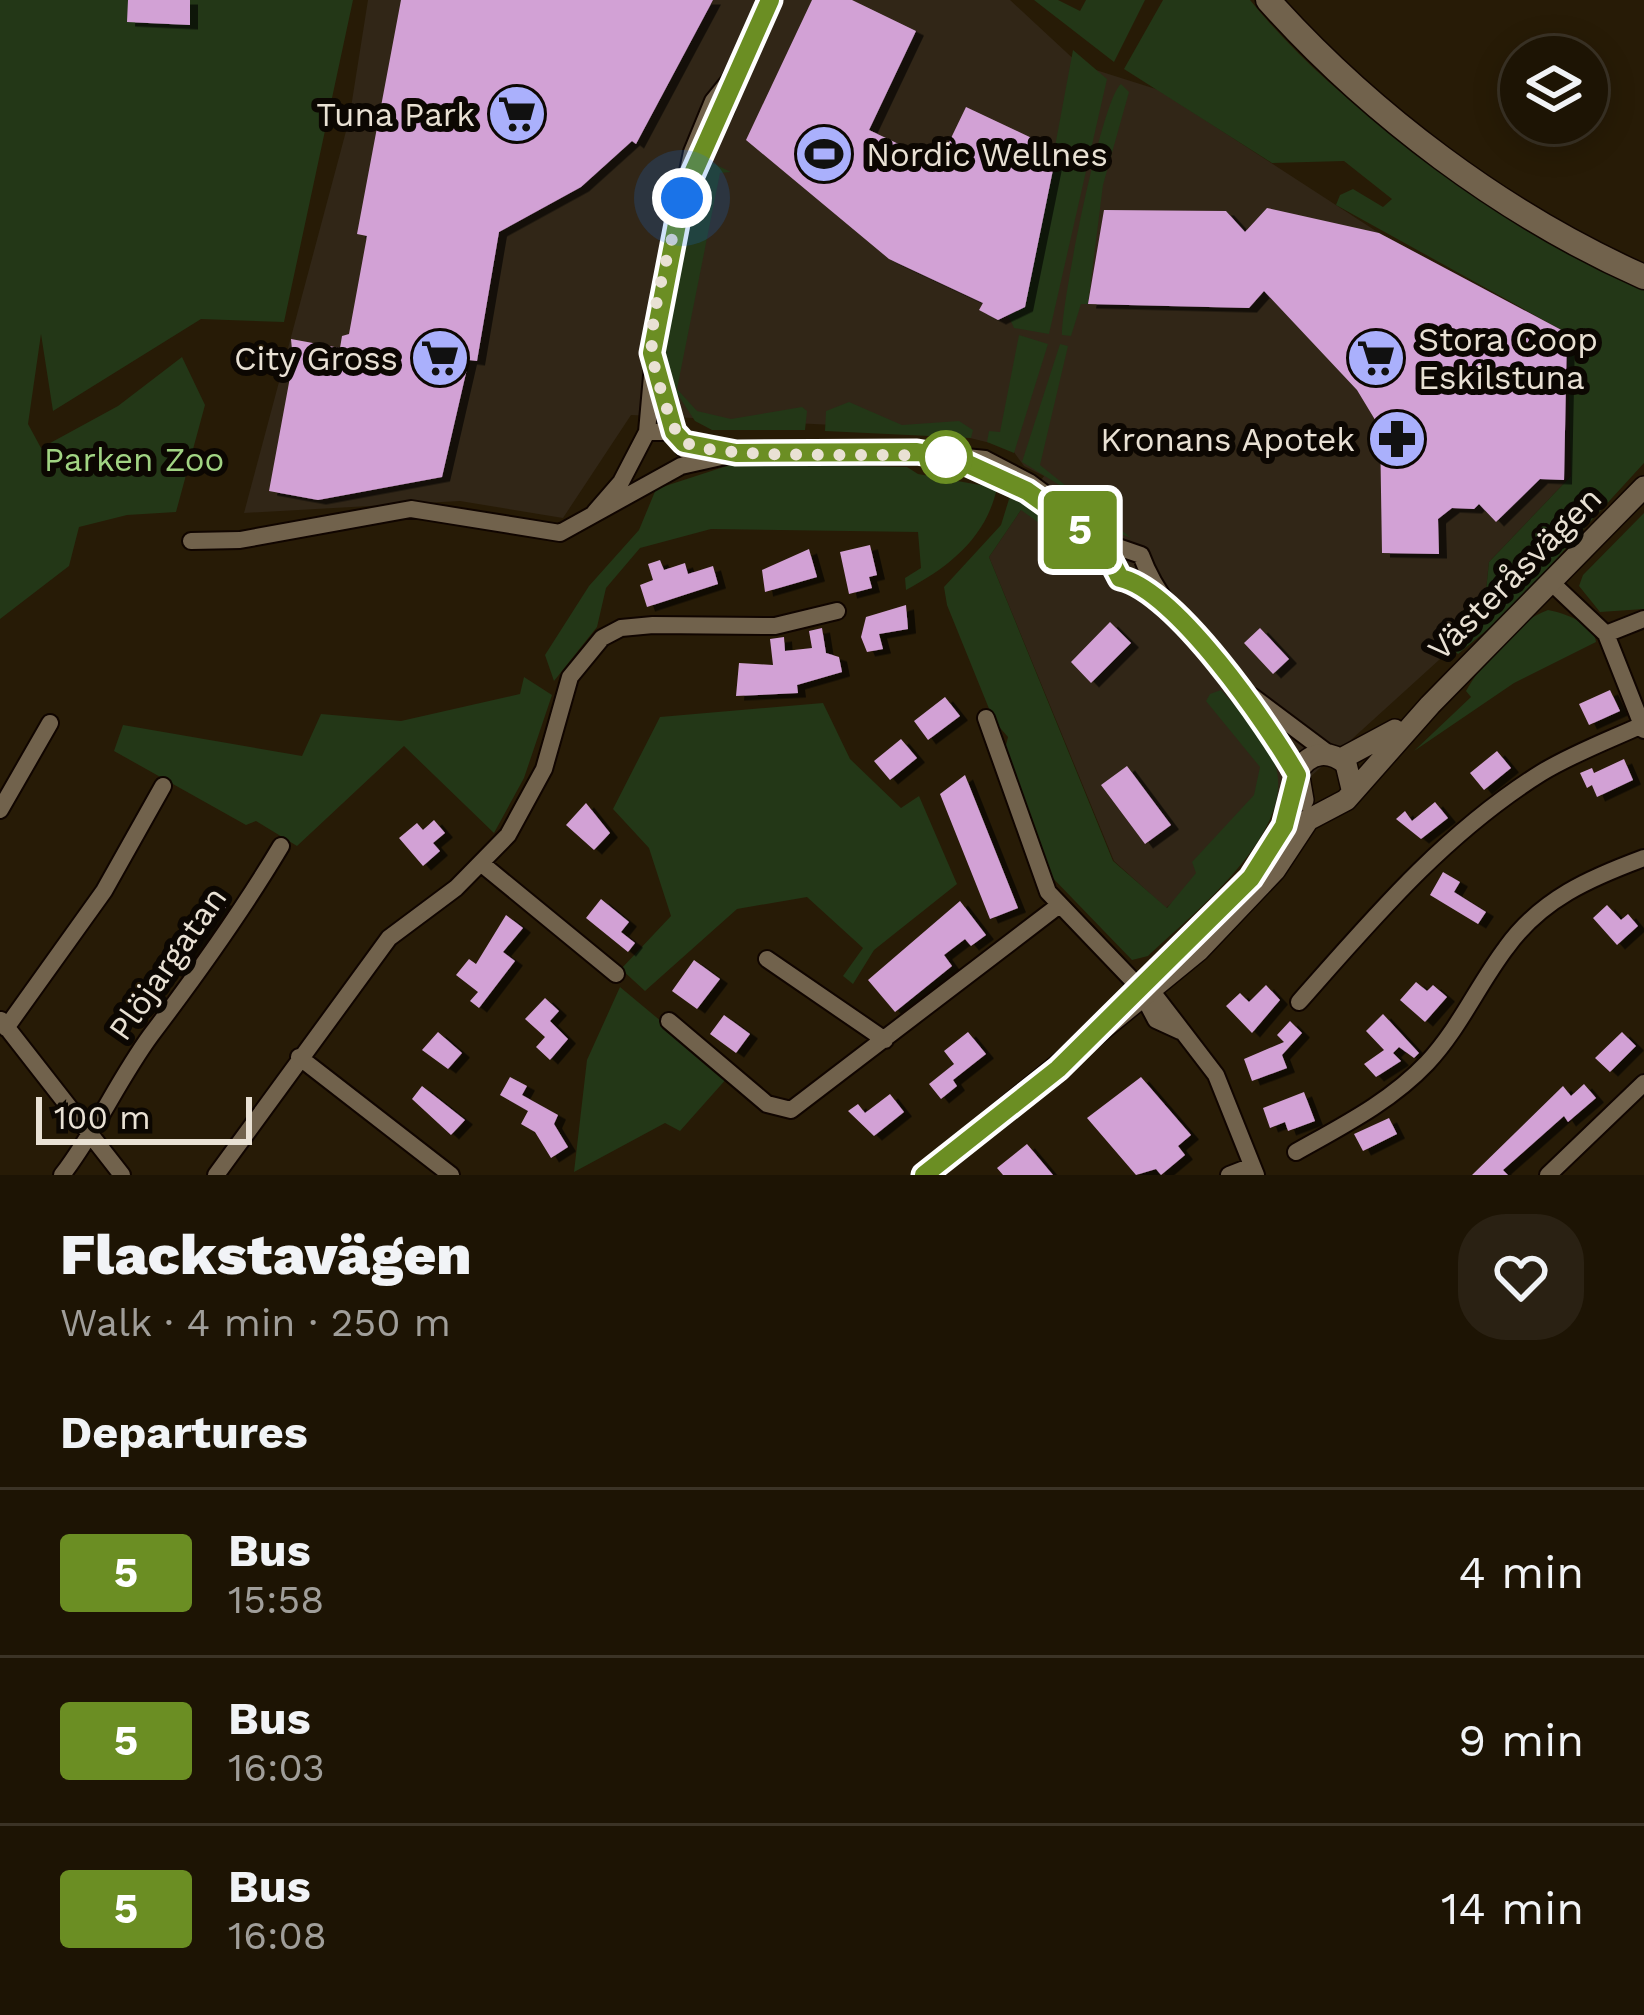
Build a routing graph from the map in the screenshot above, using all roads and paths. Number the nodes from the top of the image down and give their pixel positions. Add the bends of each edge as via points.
1 (1268, 0) edge
2 (762, 6) edge
3 (1559, 230) junction
4 (1644, 258) edge
5 (1644, 277) edge
6 (652, 353) junction
7 (647, 432) junction
8 (679, 437) junction
9 (736, 453) junction
10 (636, 457) junction
11 (681, 466) junction
12 (664, 477) junction
13 (1644, 487) edge
14 (586, 522) junction
15 (191, 541) dead end
16 (1120, 555) junction
17 (1137, 575) junction
18 (1552, 584) junction
19 (837, 611) dead end
20 (1644, 619) edge
21 (1606, 634) junction
22 (1232, 680) junction
23 (1430, 705) junction
24 (986, 718) dead end
25 (50, 723) dead end
26 (1643, 727) edge
27 (1335, 757) junction
28 (1297, 782) junction
29 (163, 786) dead end
30 (1352, 790) junction
31 (0, 810) edge
32 (1324, 810) junction
33 (281, 846) dead end
34 (1644, 858) edge
35 (482, 864) junction
36 (1058, 906) junction
37 (767, 959) dead end
38 (616, 974) dead end
39 (1144, 993) junction
40 (1299, 1001) dead end
41 (668, 1021) dead end
42 (3, 1024) edge
43 (885, 1040) junction
44 (299, 1057) junction
45 (1644, 1083) edge
46 (93, 1135) junction
47 (1296, 1152) dead end
48 (1254, 1170) edge
49 (62, 1175) edge
50 (122, 1175) edge
51 (216, 1175) edge
52 (452, 1175) edge
53 (924, 1175) edge
54 (1229, 1175) edge
55 (1548, 1175) edge

1 - 3 main road via 1403,128
2 - 6 street via 726,109 687,183
3 - 4 main road
3 - 5 main road
6 - 7 street
6 - 8 street
7 - 8 street
7 - 10 street
8 - 9 street
8 - 11 street
9 - 11 street
9 - 16 street via 986,459
10 - 12 street via 649,474
10 - 14 street
11 - 12 street
12 - 14 street
13 - 18 street, Västeråsvägen
14 - 15 street via 560,532 411,509
16 - 17 street via 1117,574
16 - 17 street via 1141,555
17 - 22 street
18 - 21 street
18 - 23 street, Västeråsvägen
19 - 35 street via 775,626 653,625 602,638 570,677 527,803
20 - 21 street
21 - 26 street
22 - 27 street
22 - 28 street
23 - 27 street, Västeråsvägen via 1367,749
23 - 30 street, Västeråsvägen
24 - 36 street via 1034,865
25 - 31 street
26 - 40 street via 1546,770 1484,811 1423,864
27 - 28 street via 1308,758
27 - 30 street via 1351,772
28 - 32 street via 1309,806
28 - 39 street via 1284,826 1251,878
29 - 42 street via 104,890
30 - 32 street
32 - 39 street via 1199,950
33 - 46 street, Plöjargatan
34 - 47 street via 1582,882 1536,914 1426,1063 1364,1114
35 - 38 street
35 - 44 street via 389,938
36 - 39 street
36 - 43 street
37 - 43 street
39 - 48 street via 1156,1020 1180,1031 1216,1075
39 - 53 street
41 - 43 street via 782,1110 800,1107
42 - 46 street
44 - 51 street
44 - 52 street
45 - 55 street
46 - 49 street, Plöjargatan
46 - 50 street
48 - 54 street

